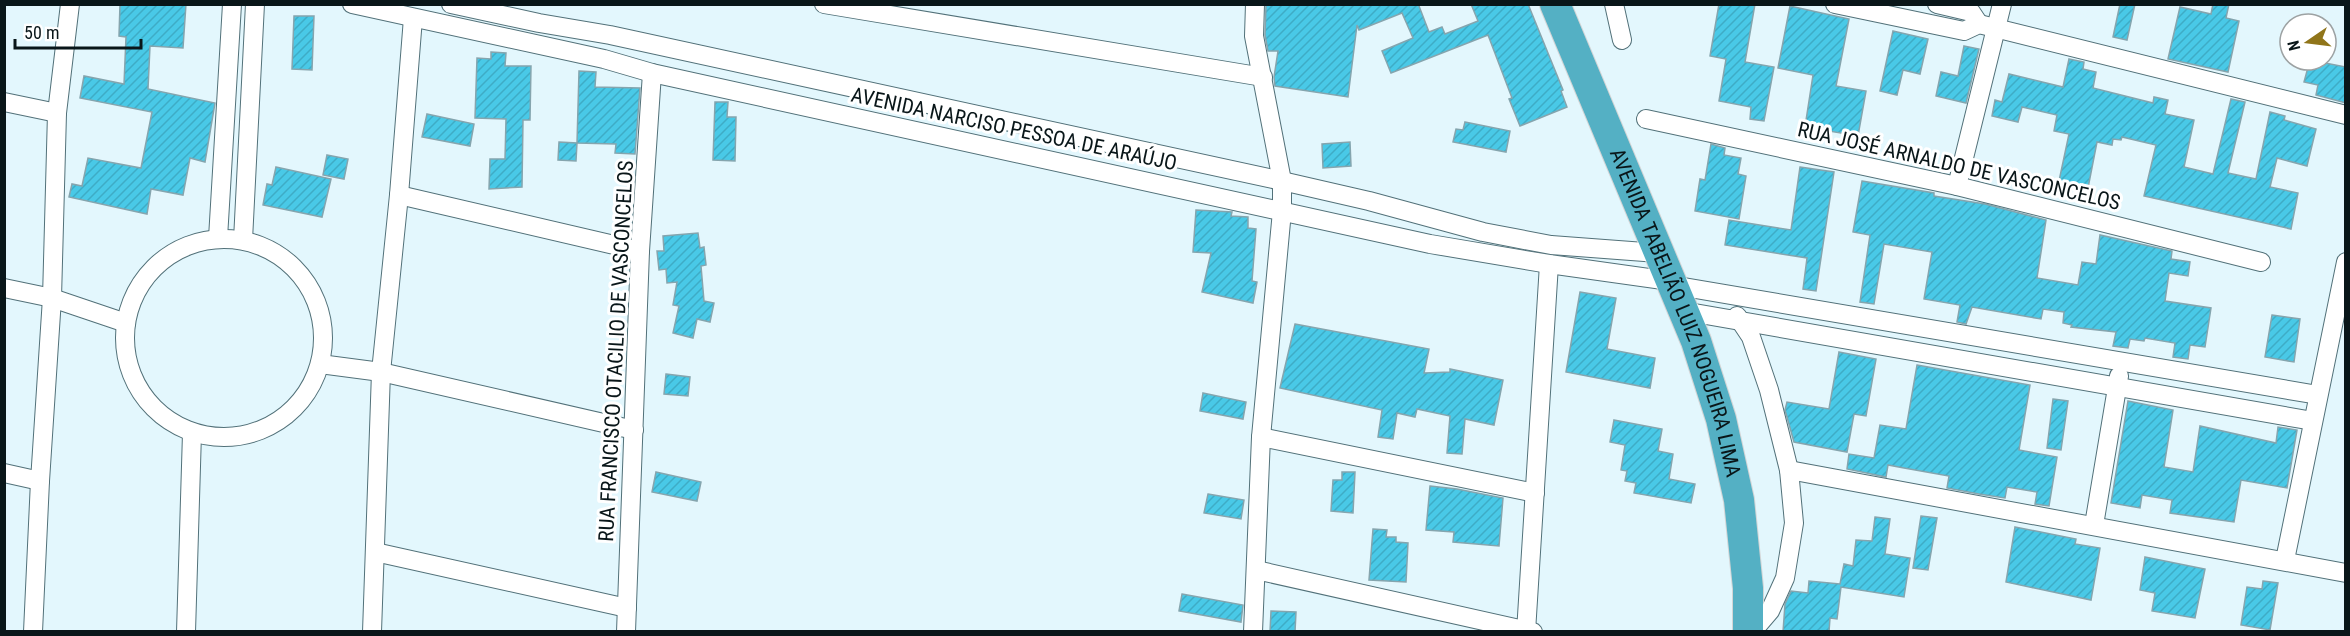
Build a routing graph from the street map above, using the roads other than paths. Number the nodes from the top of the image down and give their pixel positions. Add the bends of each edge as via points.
1 (70, 4) edge
2 (232, 4) edge
3 (255, 4) edge
4 (352, 4) edge
5 (451, 4) edge
6 (824, 4) edge
7 (1255, 4) edge
8 (1555, 4) edge
9 (1614, 4) edge
10 (1835, 4) edge
11 (1937, 4) edge
12 (2002, 4) edge
13 (413, 18) junction
14 (1988, 26) junction
15 (1622, 40) dead end
16 (652, 73) junction
17 (1263, 77) junction
18 (4, 102) edge
19 (57, 113) junction
20 (2346, 115) edge
21 (1646, 118) dead end
22 (1282, 181) junction
23 (1957, 186) junction
24 (399, 195) junction
25 (1282, 211) junction
26 (218, 238) junction
27 (243, 240) junction
28 (640, 251) junction
29 (1659, 253) junction
30 (2261, 262) dead end
31 (2346, 262) edge
32 (1549, 264) junction
33 (4, 288) edge
34 (1675, 293) junction
35 (1721, 294) junction
36 (52, 298) junction
37 (1741, 321) junction
38 (126, 323) junction
39 (2120, 362) junction
40 (320, 364) junction
41 (381, 372) junction
42 (2117, 387) junction
43 (2318, 395) junction
44 (2313, 422) junction
45 (634, 430) junction
46 (192, 433) junction
47 (1260, 437) junction
48 (1789, 470) junction
49 (4, 472) edge
50 (40, 481) junction
51 (1535, 493) junction
52 (2094, 525) junction
53 (375, 552) junction
54 (2285, 560) junction
55 (1256, 570) junction
56 (2346, 573) edge
57 (627, 608) junction
58 (1529, 631) edge
59 (33, 632) edge
60 (186, 632) edge
61 (372, 632) edge
62 (626, 632) edge
63 (1253, 632) edge
64 (1750, 632) edge

1 - 19 street
2 - 26 street
3 - 27 street
4 - 13 street, AVENIDA NARCISO PESSOA DE ARAÚJO
5 - 22 street, AVENIDA NARCISO PESSOA DE ARAÚJO
6 - 17 street
7 - 17 street via 1254,36
8 - 29 highway, AVENIDA TABELIÃO LUIZ NOGUEIRA LIMA
9 - 15 street
10 - 14 street via 1964,31
11 - 14 street via 1971,12
12 - 14 street
13 - 16 street, AVENIDA NARCISO PESSOA DE ARAÚJO
13 - 24 street
14 - 20 street
14 - 23 street
16 - 25 street, AVENIDA NARCISO PESSOA DE ARAÚJO
16 - 28 street, RUA FRANCISCO OTACILIO DE VASCONCELOS
17 - 22 street
18 - 19 street
19 - 36 street
21 - 23 street, RUA JOSÉ ARNALDO DE VASCONCELOS
22 - 25 street
22 - 29 street, AVENIDA NARCISO PESSOA DE ARAÚJO via 1551,245
23 - 30 street, RUA JOSÉ ARNALDO DE VASCONCELOS
24 - 28 street
24 - 41 street
25 - 32 street, AVENIDA NARCISO PESSOA DE ARAÚJO via 1430,244
25 - 47 street
26 - 27 street
26 - 38 street via 192,243 168,255 148,274 133,297
27 - 40 street via 275,251 297,270 314,294 323,322
28 - 45 street, RUA FRANCISCO OTACILIO DE VASCONCELOS
29 - 34 highway, AVENIDA TABELIÃO LUIZ NOGUEIRA LIMA
31 - 43 street
32 - 34 street, AVENIDA NARCISO PESSOA DE ARAÚJO
32 - 51 street
33 - 36 street
34 - 35 street
34 - 37 street
34 - 64 highway, AVENIDA TABELIÃO LUIZ NOGUEIRA LIMA via 1696,341 1721,419 1739,500
35 - 37 street
35 - 39 street
36 - 38 street
36 - 50 street
37 - 42 street
37 - 48 street via 1751,337 1765,379
38 - 46 street via 125,350 133,377 147,401 167,420
39 - 42 street
39 - 43 street
40 - 41 street
40 - 46 street via 299,405 277,423 250,435 221,438
41 - 45 street
41 - 53 street
42 - 44 street
42 - 52 street
43 - 44 street
44 - 54 street
45 - 57 street, RUA FRANCISCO OTACILIO DE VASCONCELOS
46 - 60 street
47 - 51 street
47 - 55 street
48 - 52 street
48 - 64 street via 1794,523 1785,578 1770,611
49 - 50 street
50 - 59 street
51 - 58 street
52 - 54 street
53 - 57 street
53 - 61 street
54 - 56 street
55 - 58 street
55 - 63 street
57 - 62 street, RUA FRANCISCO OTACILIO DE VASCONCELOS

